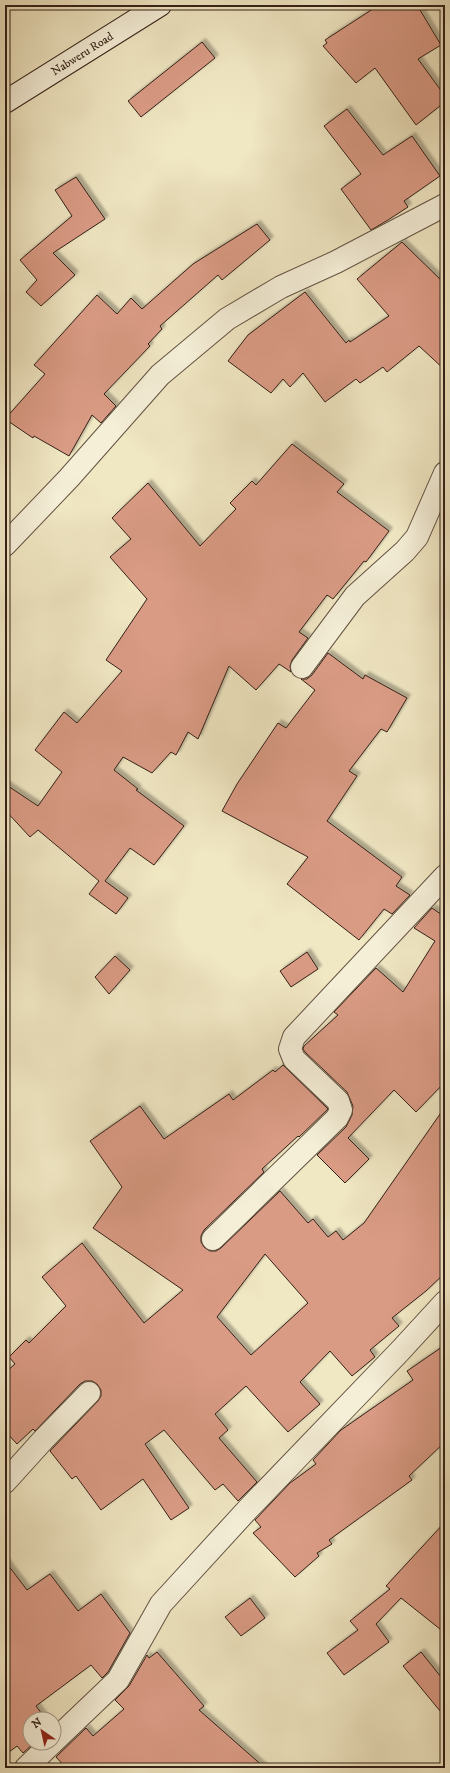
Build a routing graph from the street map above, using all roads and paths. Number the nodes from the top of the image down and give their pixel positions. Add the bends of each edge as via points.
1 (160, 5) edge
2 (5, 102) edge
3 (445, 205) edge
4 (445, 473) edge
5 (5, 545) edge
6 (302, 667) dead end
7 (445, 876) edge
8 (213, 1239) dead end
9 (445, 1302) edge
10 (89, 1393) dead end
11 (5, 1482) edge
12 (62, 1733) edge
13 (44, 1751) edge
14 (26, 1768) edge

1 - 2 street, Nabweru Road
3 - 5 street via 336,262 281,287 227,318 160,375 69,478
4 - 6 street via 417,537 355,596
7 - 8 street via 294,1037 290,1049 294,1059 338,1101 341,1110 337,1118
9 - 12 street via 161,1604 118,1680
10 - 11 street
13 - 14 street

